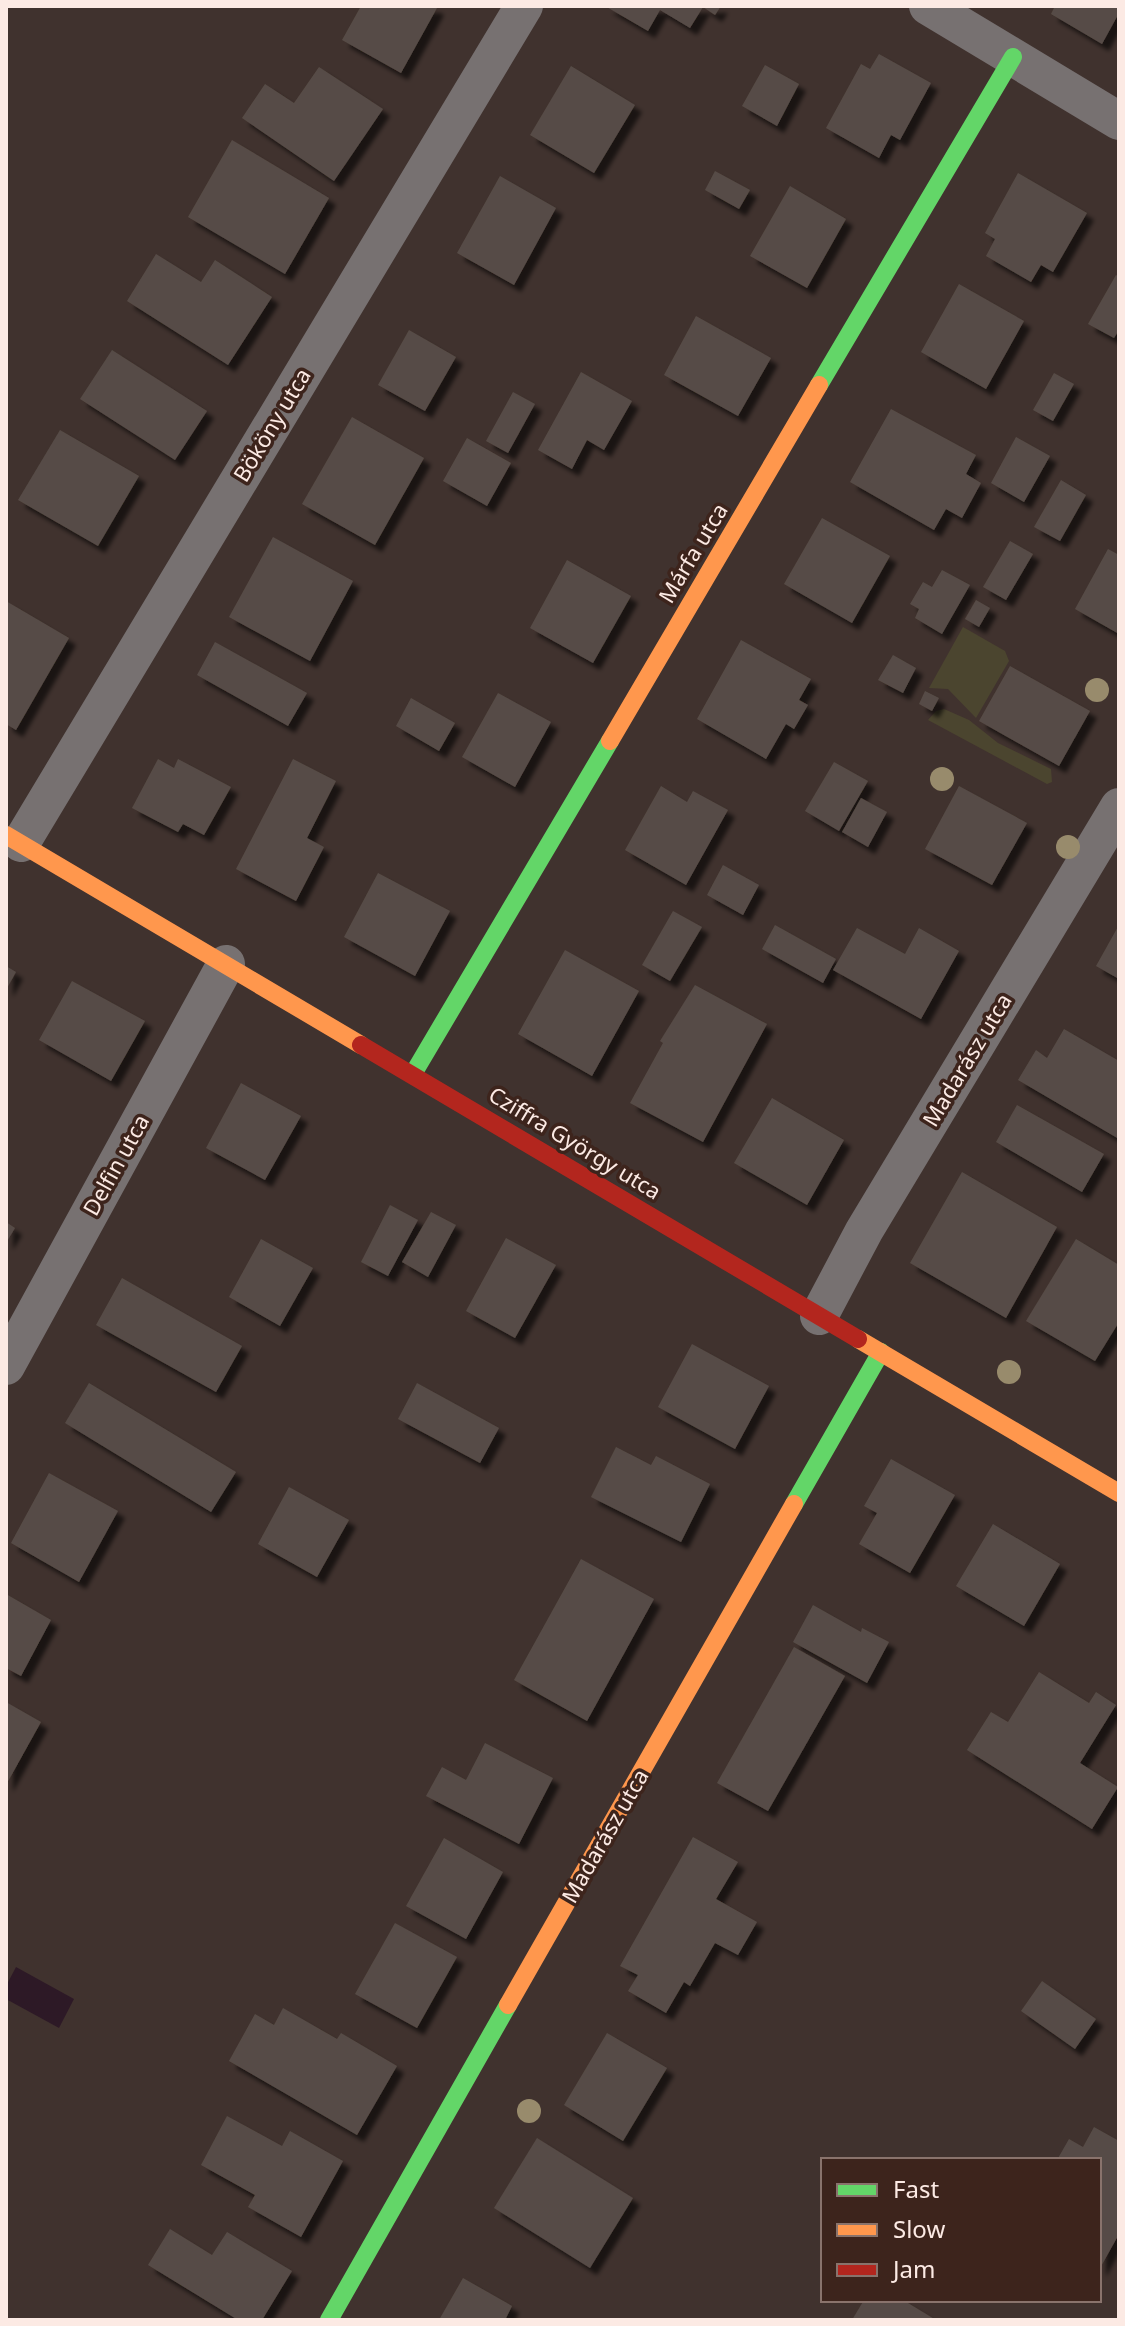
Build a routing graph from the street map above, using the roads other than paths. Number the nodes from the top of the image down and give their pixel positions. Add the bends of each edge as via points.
1 (524, 6) edge
2 (928, 6) edge
3 (1013, 57) junction
4 (1119, 121) edge
5 (1119, 807) edge
6 (13, 839) edge
7 (226, 964) junction
8 (413, 1074) junction
9 (819, 1316) junction
10 (881, 1352) junction
11 (6, 1366) edge
12 (1119, 1493) edge
13 (329, 2320) edge

1 - 6 street, Bököny utca
2 - 3 street
3 - 4 street
3 - 8 street, Márfa utca
5 - 9 street, Madarász utca via 864,1231
6 - 7 street, Cziffra György utca
7 - 8 street, Cziffra György utca
7 - 11 street, Delfin utca
8 - 9 street, Cziffra György utca
9 - 10 street, Cziffra György utca
10 - 12 street, Cziffra György utca
10 - 13 street, Madarász utca

